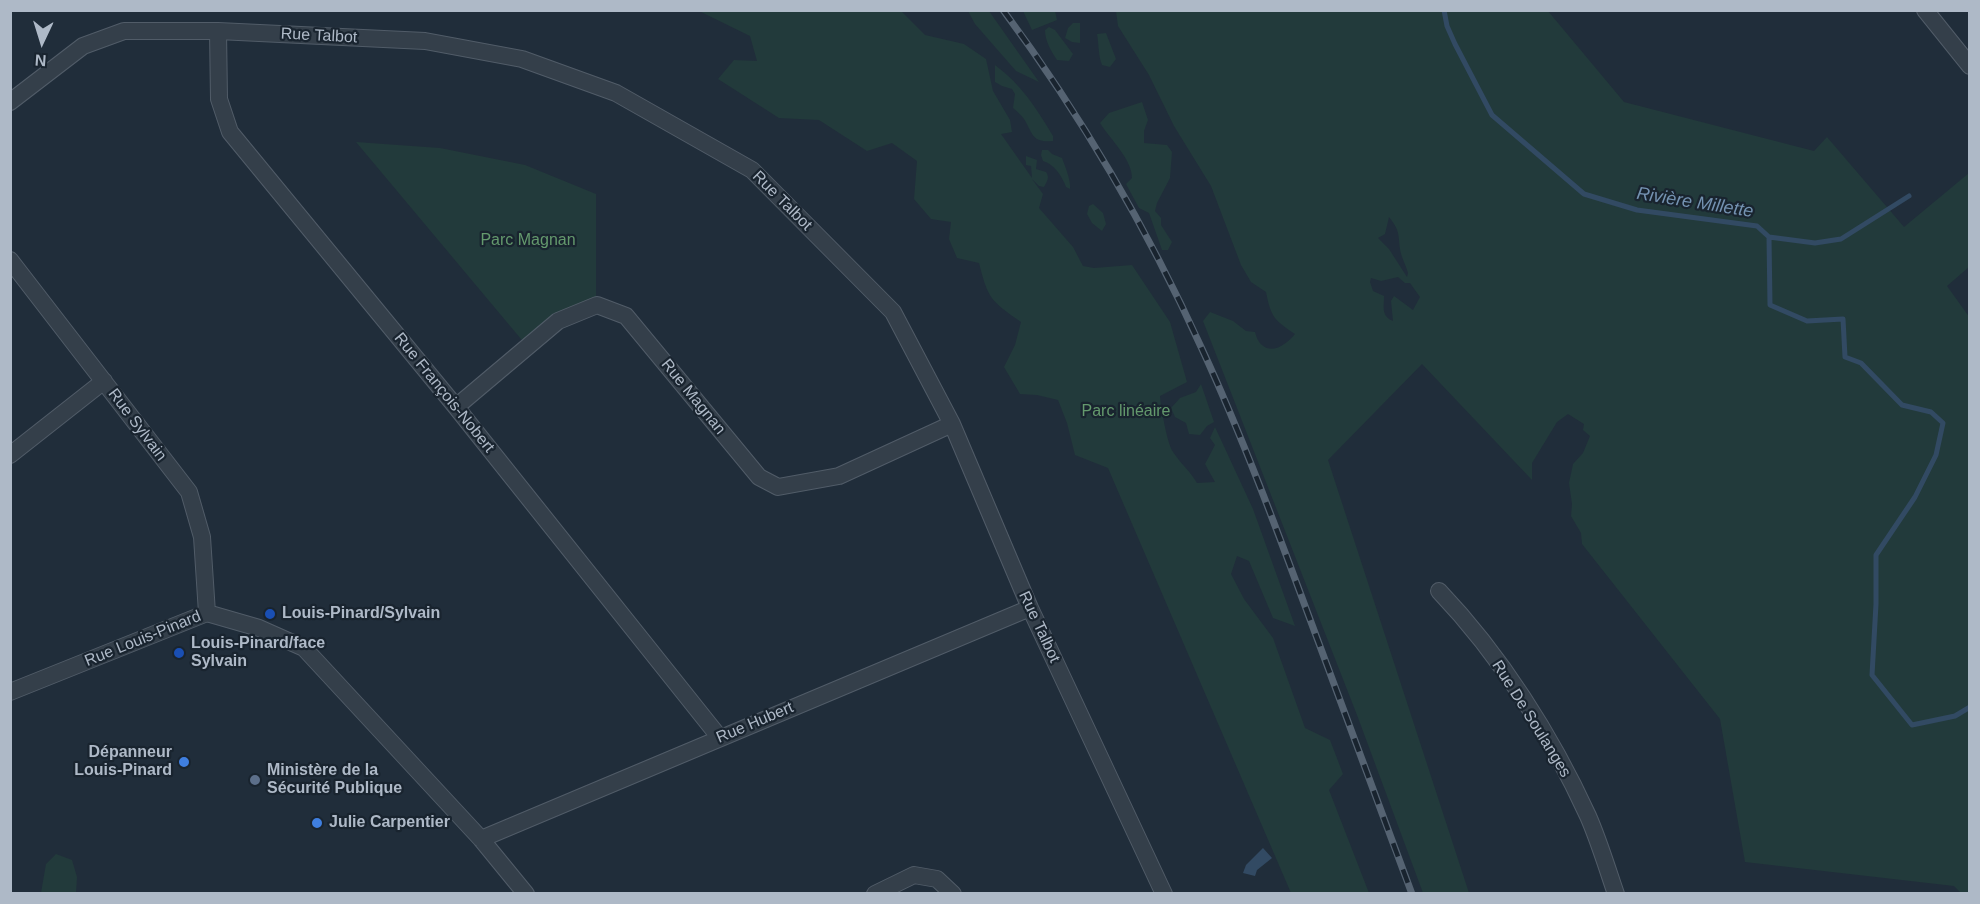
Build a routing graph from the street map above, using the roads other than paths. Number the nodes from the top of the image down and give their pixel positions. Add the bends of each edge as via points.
1 (1925, 10) edge
2 (218, 31) junction
3 (1970, 66) edge
4 (10, 102) edge
5 (10, 260) edge
6 (104, 381) junction
7 (456, 407) junction
8 (952, 424) junction
9 (10, 454) edge
10 (1439, 591) dead end
11 (1030, 608) junction
12 (207, 613) junction
13 (10, 692) edge
14 (720, 738) junction
15 (481, 839) junction
16 (526, 894) edge
17 (875, 894) edge
18 (953, 894) edge
19 (1164, 894) edge
20 (1616, 894) edge

1 - 3 street
2 - 4 street, Rue Talbot via 124,31 82,46
2 - 7 street, Rue François-Nobert via 219,99 230,132
2 - 8 street, Rue Talbot via 425,41 522,59 616,93 752,170 893,312
5 - 6 street, Rue Sylvain
6 - 9 street
6 - 12 street, Rue Sylvain via 189,492 202,537
7 - 8 street, Rue Magnan via 558,321 597,305 626,316 759,477 778,487 839,476
7 - 14 street, Rue François-Nobert
8 - 11 street, Rue Talbot
10 - 20 street, Rue De Soulanges via 1509,677 1552,746 1588,817
11 - 14 street, Rue Hubert
11 - 19 street, Rue Talbot
12 - 13 street, Rue Louis-Pinard
12 - 15 street, Rue Louis-Pinard via 259,628 304,648
14 - 15 street, Rue Hubert
15 - 16 street, Rue Louis-Pinard
17 - 18 street via 914,875 937,879

